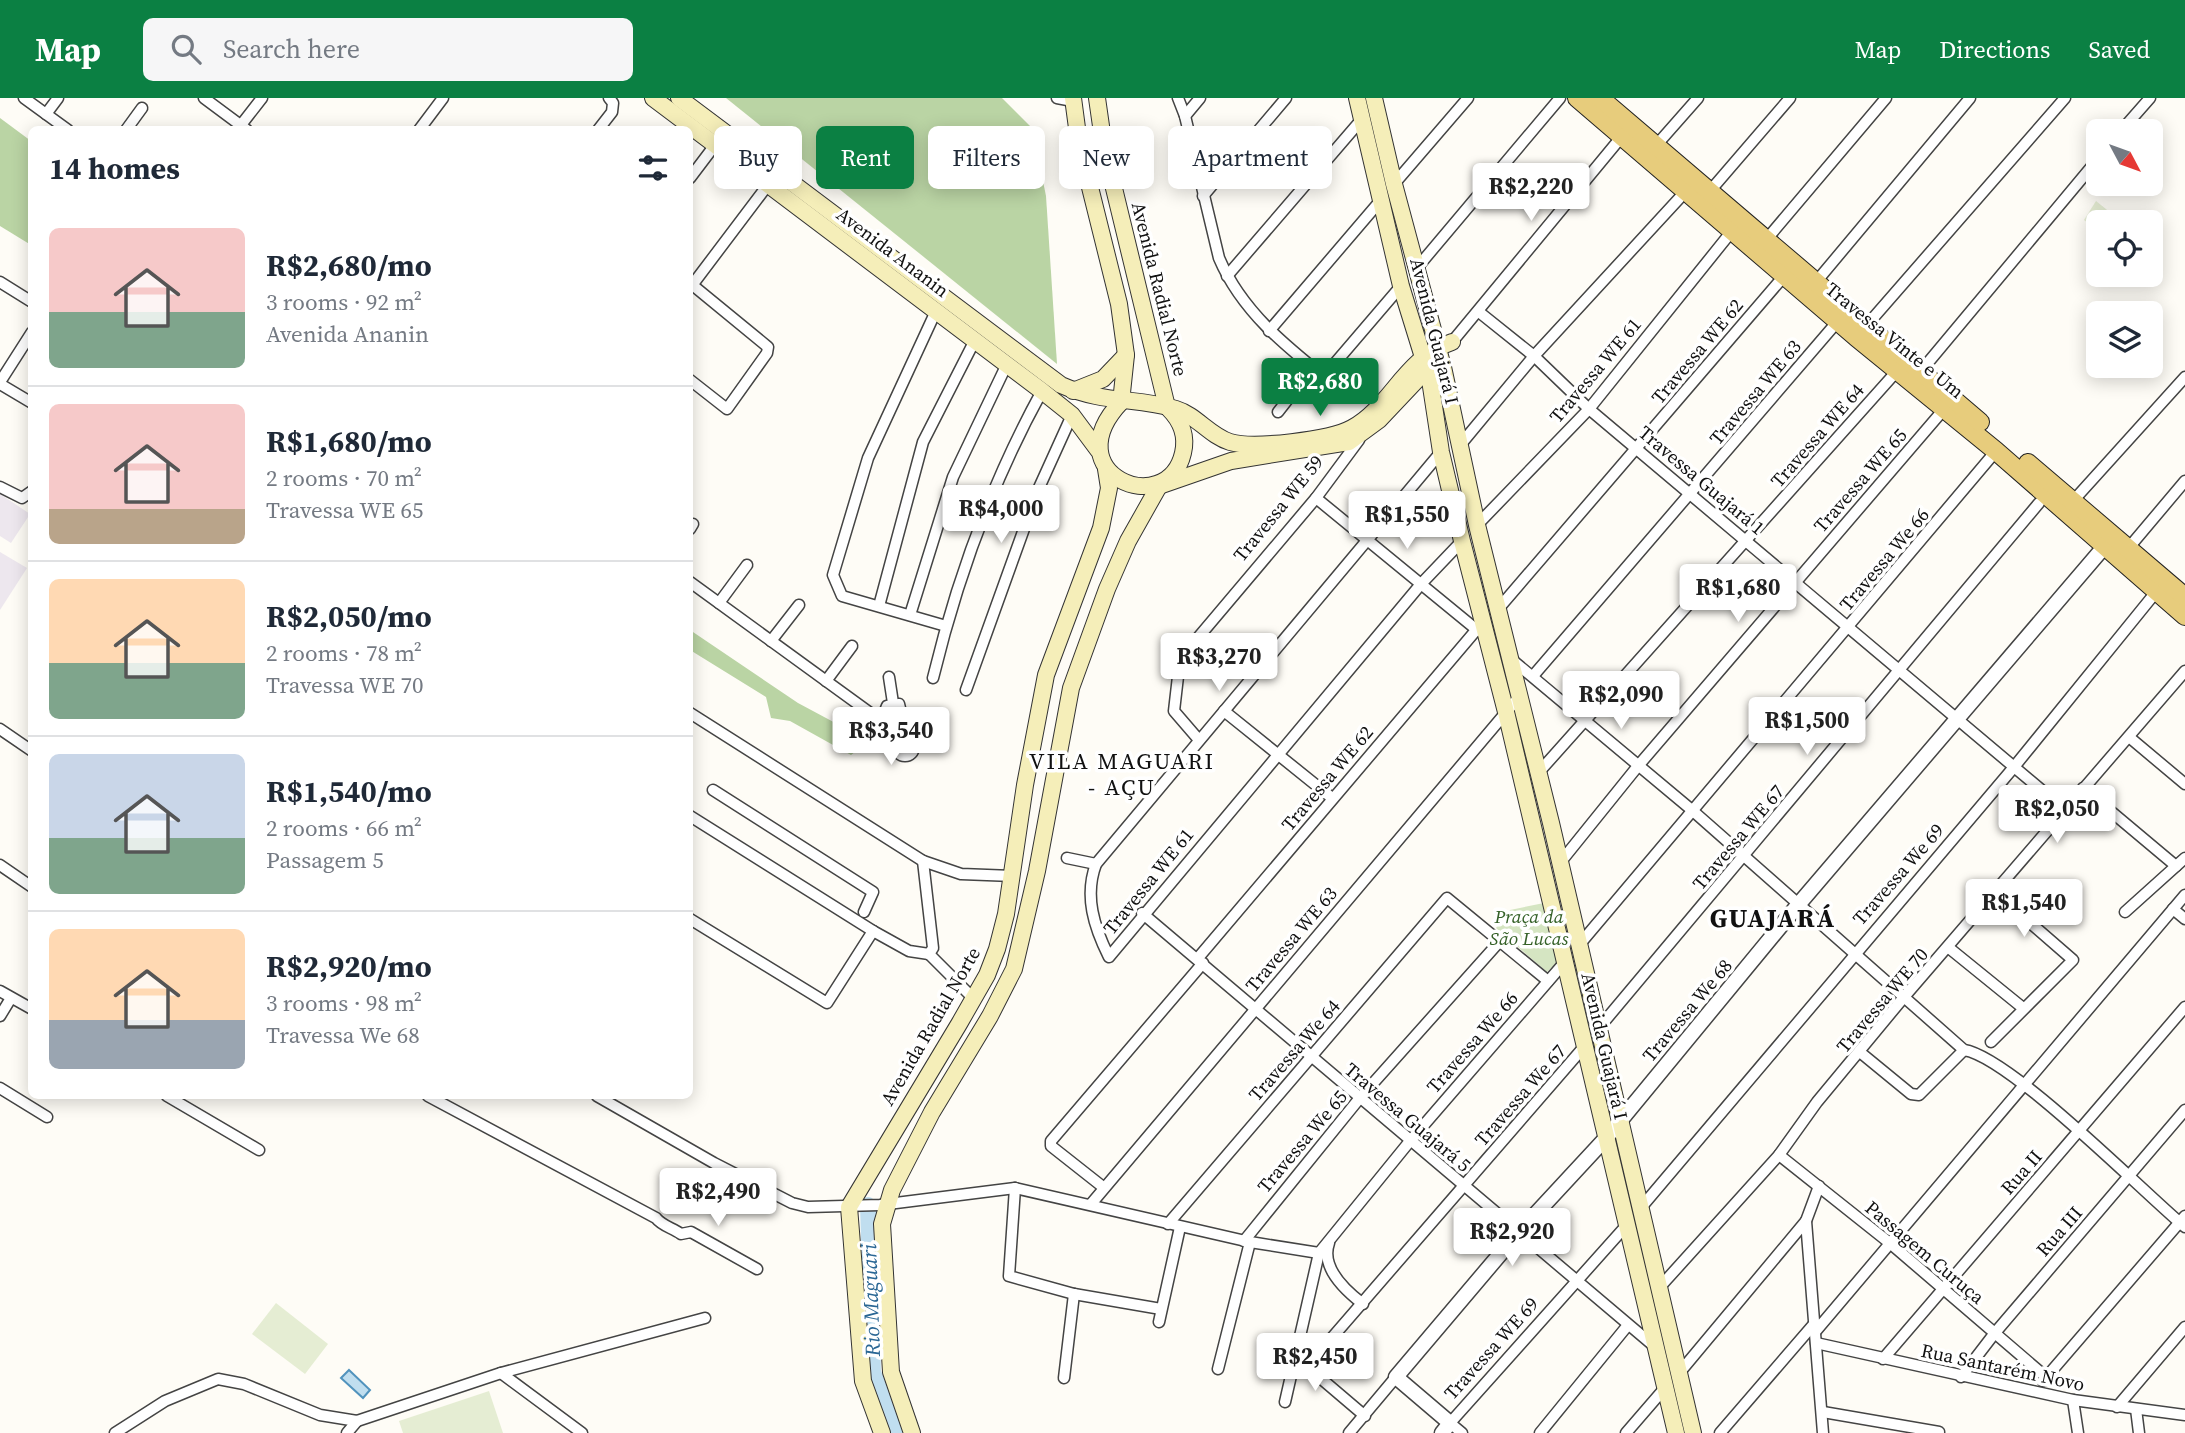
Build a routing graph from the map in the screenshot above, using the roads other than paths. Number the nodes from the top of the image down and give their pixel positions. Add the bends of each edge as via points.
1 (24, 98) edge
2 (58, 98) edge
3 (204, 98) edge
4 (262, 98) edge
5 (443, 98) edge
6 (609, 98) edge
7 (653, 98) edge
8 (678, 98) edge
9 (1097, 98) edge
10 (1178, 98) edge
11 (1200, 98) edge
12 (1286, 98) edge
13 (1357, 98) edge
14 (1468, 98) edge
15 (1560, 98) edge
16 (1577, 98) edge
17 (1698, 98) edge
18 (1790, 98) edge
19 (1886, 98) edge
20 (1970, 98) edge
21 (2065, 98) edge
22 (2150, 98) edge
23 (1067, 99) edge
24 (1376, 99) edge
25 (1604, 104) edge
26 (142, 108) dead end
27 (46, 114) junction
28 (1185, 116) junction
29 (1362, 119) junction
30 (2132, 119) edge
31 (62, 126) edge
32 (129, 126) edge
33 (243, 126) edge
34 (245, 126) edge
35 (422, 126) edge
36 (601, 126) edge
37 (690, 126) edge
38 (693, 128) edge
39 (714, 129) edge
40 (1628, 130) junction
41 (714, 144) edge
42 (714, 146) edge
43 (1652, 151) junction
44 (2086, 173) edge
45 (693, 174) edge
46 (1394, 184) junction
47 (765, 189) edge
48 (785, 189) edge
49 (787, 189) edge
50 (1686, 191) junction
51 (1710, 191) junction
52 (1203, 197) junction
53 (1381, 200) junction
54 (1732, 231) junction
55 (1766, 240) junction
56 (1416, 270) junction
57 (1227, 276) junction
58 (1784, 276) junction
59 (0, 282) edge
60 (693, 282) edge
61 (1816, 282) junction
62 (1401, 286) junction
63 (693, 288) edge
64 (28, 300) edge
65 (936, 311) junction
66 (1479, 312) junction
67 (1838, 321) junction
68 (1867, 325) junction
69 (1269, 331) junction
70 (28, 338) edge
71 (975, 340) junction
72 (1444, 348) junction
73 (1125, 355) junction
74 (1534, 356) junction
75 (1425, 362) junction
76 (1007, 364) junction
77 (1313, 367) junction
78 (1897, 371) junction
79 (1921, 371) junction
80 (1324, 376) junction
81 (693, 382) edge
82 (0, 383) edge
83 (2183, 384) edge
84 (1042, 391) junction
85 (1073, 391) junction
86 (1348, 396) dead end
87 (28, 400) edge
88 (1124, 402) junction
89 (1162, 406) junction
90 (1945, 408) junction
91 (1589, 410) junction
92 (1278, 412) dead end
93 (1072, 415) junction
94 (1363, 435) junction
95 (1461, 444) junction
96 (1638, 449) junction
97 (1098, 450) junction
98 (1996, 451) junction
99 (1441, 452) junction
100 (1112, 475) junction
101 (2185, 481) edge
102 (1154, 486) junction
103 (0, 487) edge
104 (1692, 493) junction
105 (28, 495) edge
106 (1316, 498) junction
107 (2039, 503) dead end
108 (2079, 512) junction
109 (1477, 525) junction
110 (1368, 540) junction
111 (1748, 540) junction
112 (1462, 541) junction
113 (2109, 541) junction
114 (2124, 553) junction
115 (747, 565) dead end
116 (2145, 572) junction
117 (1795, 581) junction
118 (693, 584) edge
119 (1421, 584) junction
120 (2156, 592) junction
121 (2184, 593) edge
122 (719, 603) junction
123 (799, 605) dead end
124 (879, 606) junction
125 (1499, 608) junction
126 (910, 615) junction
127 (2185, 615) edge
128 (946, 626) junction
129 (1480, 626) junction
130 (1850, 627) junction
131 (771, 641) junction
132 (852, 646) dead end
133 (1511, 659) junction
134 (1900, 671) junction
135 (2185, 671) edge
136 (1534, 676) junction
137 (889, 677) dead end
138 (933, 678) dead end
139 (825, 681) junction
140 (2175, 683) junction
141 (966, 690) dead end
142 (2185, 692) edge
143 (1519, 697) junction
144 (893, 703) junction
145 (1224, 712) junction
146 (1506, 712) junction
147 (693, 715) edge
148 (1584, 720) junction
149 (1955, 720) junction
150 (881, 721) junction
151 (0, 729) edge
152 (2129, 737) junction
153 (1199, 740) junction
154 (28, 748) edge
155 (1278, 753) junction
156 (1638, 766) junction
157 (2014, 767) junction
158 (1539, 772) junction
159 (2185, 784) edge
160 (2083, 788) junction
161 (713, 790) dead end
162 (1332, 798) junction
163 (2064, 809) junction
164 (1693, 811) junction
165 (693, 818) edge
166 (1744, 857) junction
167 (1067, 858) dead end
168 (2185, 858) edge
169 (923, 861) junction
170 (1096, 864) junction
171 (1559, 864) junction
172 (0, 865) edge
173 (2176, 866) junction
174 (1013, 876) junction
175 (28, 884) edge
176 (1996, 893) junction
177 (2185, 895) edge
178 (1798, 905) junction
179 (2173, 909) junction
180 (864, 912) dead end
181 (2125, 912) dead end
182 (1142, 913) junction
183 (2185, 919) edge
184 (693, 921) edge
185 (873, 931) junction
186 (1500, 941) junction
187 (1579, 945) junction
188 (1949, 948) junction
189 (1853, 953) junction
190 (929, 954) junction
191 (1200, 961) junction
192 (1564, 963) junction
193 (1548, 981) junction
194 (0, 991) edge
195 (1904, 997) junction
196 (11, 998) junction
197 (974, 999) junction
198 (28, 1007) edge
199 (2185, 1007) edge
200 (1255, 1008) junction
201 (2023, 1008) junction
202 (0, 1016) edge
203 (1597, 1030) junction
204 (1991, 1042) dead end
205 (1583, 1048) junction
206 (1964, 1050) junction
207 (1861, 1053) junction
208 (1311, 1058) junction
209 (2023, 1086) junction
210 (0, 1088) edge
211 (172, 1099) edge
212 (434, 1099) edge
213 (602, 1099) edge
214 (1359, 1099) junction
215 (2185, 1110) edge
216 (47, 1117) dead end
217 (1620, 1121) junction
218 (2079, 1132) junction
219 (1606, 1138) junction
220 (1410, 1141) junction
221 (259, 1150) dead end
222 (1779, 1155) junction
223 (2129, 1176) junction
224 (1819, 1186) junction
225 (1103, 1187) junction
226 (1464, 1187) junction
227 (1015, 1188) junction
228 (885, 1204) junction
229 (1091, 1204) junction
230 (854, 1207) junction
231 (1639, 1210) junction
232 (1806, 1221) junction
233 (2183, 1222) edge
234 (1168, 1224) junction
235 (1180, 1227) junction
236 (1625, 1227) junction
237 (1518, 1233) junction
238 (1247, 1242) junction
239 (1329, 1242) junction
240 (1891, 1244) junction
241 (1320, 1253) junction
242 (757, 1269) dead end
243 (1576, 1282) junction
244 (1659, 1287) junction
245 (1944, 1289) junction
246 (1074, 1294) junction
247 (1363, 1304) junction
248 (1161, 1309) junction
249 (705, 1318) dead end
250 (1159, 1322) dead end
251 (1628, 1325) junction
252 (2185, 1327) edge
253 (1815, 1333) junction
254 (1994, 1334) junction
255 (1654, 1346) junction
256 (1883, 1359) junction
257 (1218, 1369) dead end
258 (1680, 1372) junction
259 (501, 1373) junction
260 (1396, 1377) junction
261 (1961, 1377) junction
262 (2046, 1377) junction
263 (1063, 1378) dead end
264 (1664, 1389) junction
265 (2038, 1390) junction
266 (2073, 1400) junction
267 (1284, 1402) dead end
268 (2117, 1407) junction
269 (2136, 1409) junction
270 (2185, 1415) edge
271 (1365, 1416) junction
272 (357, 1421) junction
273 (1823, 1422) edge
274 (1446, 1428) edge
275 (1939, 1432) edge
276 (115, 1433) edge
277 (347, 1433) edge
278 (582, 1433) edge
279 (882, 1433) edge
280 (912, 1433) edge
281 (1349, 1433) edge
282 (1462, 1433) edge
283 (1540, 1433) edge
284 (1626, 1433) edge
285 (1676, 1433) edge
286 (1693, 1433) edge
287 (1720, 1433) edge
288 (1813, 1433) edge
289 (2078, 1433) edge
290 (2139, 1433) edge

1 - 27 street
2 - 27 street
3 - 33 street
4 - 34 street
5 - 35 street
6 - 36 street via 612,112
7 - 37 main road, Avenida Ananin
8 - 39 main road, Avenida Ananin
9 - 89 main road, Avenida Radial Norte
10 - 28 street
11 - 28 street
12 - 52 street
13 - 29 main road, Avenida Guajará I
14 - 46 street
15 - 56 street
16 - 25 main road, Travessa Vinte e Um
17 - 43 street
18 - 51 street
19 - 55 street
20 - 61 street
21 - 68 street
22 - 30 street
23 - 73 main road via 1119,304
24 - 46 main road, Avenida Guajará I
25 - 40 main road, Travessa Vinte e Um
26 - 32 street
27 - 31 street
28 - 52 street
29 - 53 main road, Avenida Guajará I
29 - 57 street
38 - 41 main road, Avenida Ananin
40 - 43 main road, Travessa Vinte e Um
40 - 66 street
42 - 45 street
43 - 50 main road, Travessa Vinte e Um
43 - 51 main road, Travessa Vinte e Um
44 - 79 street
46 - 56 main road, Avenida Guajará I
47 - 60 street
48 - 65 main road, Avenida Ananin
49 - 85 main road, Avenida Ananin
50 - 54 main road, Travessa Vinte e Um
50 - 74 street
51 - 55 main road, Travessa Vinte e Um
52 - 57 street
53 - 62 main road, Avenida Guajará I
53 - 69 street
54 - 58 main road, Travessa Vinte e Um
54 - 91 street, Travessa WE 61
55 - 61 main road, Travessa Vinte e Um
56 - 72 main road, Avenida Guajará I
57 - 69 street
58 - 67 main road, Travessa Vinte e Um
58 - 96 street, Travessa WE 62
59 - 64 street
61 - 68 main road, Travessa Vinte e Um
62 - 75 main road, Avenida Guajará I
62 - 80 street
63 - 81 street via 766,343 767,353 727,409
65 - 71 main road, Avenida Ananin
65 - 124 street via 868,458 833,575 842,596
66 - 72 street
66 - 74 street, Travessa Guajará 1
67 - 78 main road, Travessa Vinte e Um
67 - 104 street, Travessa WE 63
68 - 79 main road, Travessa Vinte e Um
69 - 77 street
70 - 82 street
71 - 76 main road, Avenida Ananin
71 - 124 street via 923,442
72 - 75 main road
72 - 95 main road, Avenida Guajará I
73 - 85 main road via 1103,379
73 - 88 main road
74 - 91 street, Travessa Guajará 1
74 - 95 street
75 - 89 main road via 1352,428 1328,436 1230,442 1179,410
75 - 94 main road, Travessa WE 59
75 - 99 main road, Avenida Guajará I
76 - 84 main road, Avenida Ananin
76 - 126 street via 953,477
77 - 80 street
77 - 92 street
78 - 90 main road, Travessa Vinte e Um
78 - 111 street, Travessa WE 64
79 - 108 main road, Travessa Vinte e Um
80 - 86 street
82 - 87 street
83 - 108 street
84 - 93 main road, Avenida Ananin
84 - 128 street via 1002,468
85 - 88 main road, Avenida Ananin
88 - 89 main road
88 - 97 main road via 1102,425
89 - 102 main road via 1180,424 1184,447 1176,469
90 - 98 main road, Travessa Vinte e Um
90 - 117 street, Travessa WE 65
91 - 96 street, Travessa Guajará 1
91 - 109 street, Travessa WE 61
93 - 97 main road, Avenida Ananin
93 - 141 street via 1038,490
94 - 102 main road via 1332,447 1231,461
94 - 106 street, Travessa WE 59
95 - 109 main road, Avenida Guajará I
96 - 104 street, Travessa Guajará 1
96 - 125 street, Travessa WE 62
97 - 100 main road
98 - 108 main road, Travessa Vinte e Um
98 - 130 street, Travessa We 66
99 - 110 street
99 - 112 main road, Avenida Guajará I
100 - 102 main road
100 - 174 main road, Avenida Radial Norte via 1101,528 1046,675
101 - 114 street
102 - 228 main road via 1107,589 1072,688 1014,968
103 - 105 street via 22,498
104 - 111 street, Travessa Guajará 1
104 - 136 street, Travessa WE 63
106 - 110 street
106 - 153 street, Travessa WE 59 via 1180,659 1174,712
107 - 134 street, Travessa WE 67
108 - 113 main road, Travessa Vinte e Um
109 - 125 main road, Avenida Guajará I
110 - 119 street
110 - 145 street
111 - 117 street, Travessa Guajará 1
111 - 148 street, Travessa WE 64
112 - 119 street, Travessa WE 61
112 - 129 main road, Avenida Guajará I
113 - 114 main road, Travessa Vinte e Um
113 - 149 street, Travessa We 68
114 - 116 main road, Travessa Vinte e Um
115 - 122 street
116 - 120 main road, Travessa Vinte e Um
116 - 121 main road, Travessa Vinte e Um
117 - 130 street, Travessa Guajará 1
117 - 156 street, Travessa WE 65
118 - 122 street
119 - 129 street
119 - 155 street, Travessa WE 61
120 - 127 main road, Travessa Vinte e Um
120 - 157 street, Travessa We 69
122 - 131 street
123 - 131 street
124 - 126 street
125 - 133 main road, Avenida Guajará I
126 - 128 street
128 - 138 street
129 - 146 main road, Avenida Guajará I
129 - 162 street, Travessa WE 62
130 - 134 street, Travessa Guajará 1
130 - 164 street, Travessa We 66
131 - 139 street
132 - 139 street
133 - 136 street
133 - 143 main road, Avenida Guajará I
134 - 149 street, Travessa Guajará 1
134 - 166 street, Travessa WE 67
135 - 140 street, Travessa WE 70
136 - 148 street
137 - 144 street
139 - 150 street
140 - 142 street
140 - 152 street, Travessa WE 70
143 - 146 street, Travessa WE 63
143 - 158 main road, Avenida Guajará I
144 - 150 street
144 - 150 street via 902,708 904,739
145 - 153 street
145 - 155 street
146 - 192 main road, Avenida Guajará I
146 - 200 street, Travessa WE 63
147 - 169 street
148 - 156 street
148 - 158 street, Travessa WE 64
149 - 157 street, Travessa Guajará 1
149 - 178 street, Travessa We 68
151 - 154 street
152 - 159 street
152 - 160 street, Travessa WE 70
153 - 170 street
155 - 162 street
155 - 182 street, Travessa WE 61
156 - 164 street
156 - 171 street, Travessa WE 65
157 - 163 street, Travessa Guajará 1
157 - 189 street, Travessa We 69
158 - 171 main road, Avenida Guajará I
160 - 163 street, Travessa WE 70
160 - 173 street
161 - 180 street via 874,892
162 - 191 street, Travessa WE 62
163 - 176 street, Travessa WE 70
164 - 166 street
164 - 187 street, Travessa We 66
165 - 185 street
166 - 178 street
166 - 203 street, Travessa WE 67
167 - 170 street
168 - 173 street
169 - 174 street via 961,874
169 - 190 street via 933,945
170 - 182 street, Travessa WE 61 via 1089,893 1109,957
171 - 187 main road, Avenida Guajará I
172 - 175 street
173 - 181 street
174 - 197 main road, Avenida Radial Norte via 997,948
176 - 188 street, Travessa WE 70
176 - 201 street via 2073,960
177 - 179 street
178 - 189 street
178 - 217 street, Travessa We 68
179 - 183 street
179 - 209 street
182 - 191 street, Travessa Guajará 5
184 - 185 street via 827,1003
185 - 190 street via 909,951
186 - 193 street
186 - 208 street, Travessa We 64 via 1447,898
186 - 214 street, Travessa We 65
187 - 203 main road, Avenida Guajará I
188 - 195 street, Travessa WE 70
188 - 201 street
189 - 195 street
189 - 231 street, Travessa We 69
190 - 197 street
191 - 200 street, Travessa Guajará 5
191 - 225 street, Travessa WE 62 via 1051,1141 1051,1146
192 - 193 street, Travessa We 66
192 - 205 main road, Avenida Guajará I
193 - 220 street, Travessa We 66
194 - 196 street
195 - 206 street
195 - 207 street, Travessa WE 70
196 - 198 street
196 - 202 street
197 - 230 main road, Avenida Radial Norte
199 - 218 street, Rua II
200 - 208 street, Travessa Guajará 5
200 - 225 street, Travessa WE 63
201 - 204 street
203 - 217 main road, Avenida Guajará I
205 - 219 main road, Avenida Guajará I
205 - 226 street, Travessa We 67
206 - 207 street via 1924,1093 1911,1094
206 - 209 street via 1977,1052
207 - 222 street, Travessa WE 70 via 1817,1102
208 - 214 street, Travessa Guajará 5
208 - 234 street, Travessa We 64
209 - 218 street
209 - 240 street
210 - 216 street
211 - 221 street
212 - 242 street via 681,1234 691,1232
213 - 230 street via 792,1203
214 - 220 street, Travessa Guajará 5
214 - 238 street, Travessa We 65
215 - 223 street, Rua III
217 - 219 street, Travessa We 68
217 - 231 main road, Avenida Guajará I
218 - 223 street
218 - 245 street, Rua II
219 - 236 main road, Avenida Guajará I
219 - 237 street, Travessa We 68
220 - 226 street, Travessa Guajará 5
220 - 239 street, Travessa We 66
222 - 224 street, Passagem Curuça
222 - 244 street, Travessa WE 70
223 - 233 street
223 - 254 street, Rua III
224 - 232 street
224 - 240 street, Passagem Curuça
225 - 229 street, Travessa WE 63
226 - 237 street, Travessa Guajará 5
226 - 247 street, Travessa We 67
227 - 228 street
227 - 229 street
227 - 246 street via 1009,1276
228 - 230 street
228 - 280 main road via 882,1224 891,1372
229 - 234 street
230 - 279 main road via 863,1381
231 - 244 main road, Avenida Guajará I
232 - 253 street
232 - 258 street
233 - 262 street
234 - 235 street
235 - 238 street
235 - 248 street
236 - 243 street, Travessa WE 69
236 - 255 main road, Avenida Guajará I
237 - 243 street, Travessa Guajará 5
237 - 260 street, Travessa We 68
238 - 241 street
238 - 257 street
239 - 241 street
239 - 247 street via 1337,1281
240 - 245 street, Passagem Curuça
240 - 253 street
241 - 267 street
243 - 251 street, Travessa Guajará 5
243 - 274 street, Travessa WE 69
244 - 258 main road, Avenida Guajará I
245 - 254 street, Passagem Curuça
245 - 256 street, Rua II
246 - 248 street
246 - 263 street
247 - 271 street, Travessa We 67 via 1317,1355 1313,1366 1318,1376
248 - 250 street
249 - 259 street
251 - 255 street, Travessa Guajará 5
251 - 283 street
252 - 268 street
253 - 256 street, Rua Santarém Novo
253 - 273 street
253 - 287 street
254 - 261 street, Rua III
254 - 262 street, Passagem Curuça
255 - 264 main road, Avenida Guajará I
256 - 261 street, Rua Santarém Novo
258 - 286 main road, Avenida Guajará I
259 - 272 street
259 - 278 street
260 - 271 street
260 - 274 street
261 - 265 street, Rua Santarém Novo
262 - 265 street
264 - 284 street
264 - 285 main road, Avenida Guajará I
265 - 266 street, Rua Santarém Novo
266 - 268 street, Rua Santarém Novo
266 - 289 street
268 - 269 street, Rua Santarém Novo
269 - 270 street, Rua Santarém Novo
269 - 290 street
271 - 281 street
272 - 276 street via 320,1415 218,1378 165,1401
272 - 277 street
273 - 275 street
273 - 288 street
274 - 282 street

